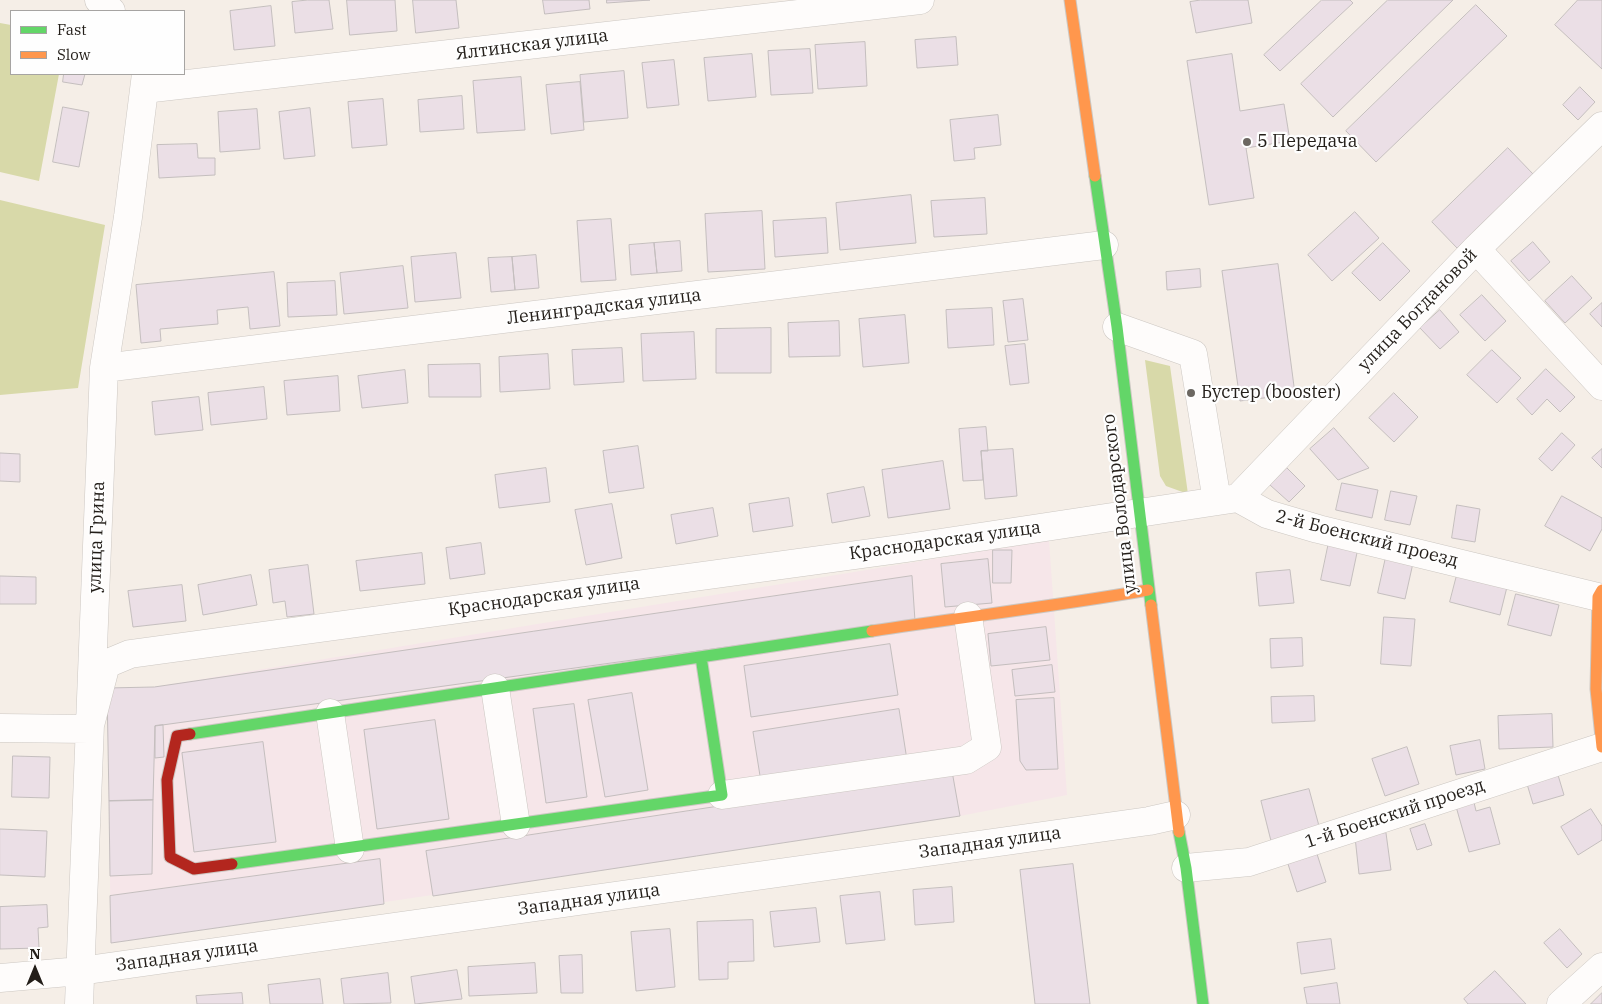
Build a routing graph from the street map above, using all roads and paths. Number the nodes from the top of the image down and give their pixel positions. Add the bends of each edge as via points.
1 (99, 0) edge
2 (920, 0) edge
3 (1070, 0) edge
4 (110, 10) edge
5 (145, 82) edge
6 (1602, 126) edge
7 (1104, 245) junction
8 (1476, 249) junction
9 (1117, 327) junction
10 (104, 368) junction
11 (1602, 386) edge
12 (1228, 499) junction
13 (1138, 513) junction
14 (1148, 590) junction
15 (1600, 593) edge
16 (968, 616) junction
17 (701, 657) junction
18 (495, 688) junction
19 (330, 713) junction
20 (0, 728) edge
21 (89, 729) junction
22 (1602, 747) edge
23 (722, 795) junction
24 (1176, 815) junction
25 (516, 825) junction
26 (350, 849) junction
27 (1186, 868) junction
28 (1602, 966) edge
29 (80, 971) junction
30 (0, 978) edge
31 (79, 1004) edge
32 (1204, 1004) edge
33 (1561, 1004) edge

1 - 4 street
2 - 5 street, Ялтинская улица
3 - 7 street, улица Володарского
5 - 10 street, улица Грина
6 - 8 street, улица Богдановой
7 - 9 street, улица Володарского
7 - 10 street, Ленинградская улица
8 - 11 street
8 - 12 street, улица Богдановой
9 - 12 street via 1194,354
9 - 13 street, улица Володарского
10 - 21 street, улица Грина
12 - 13 street
12 - 15 street, 2-й Боенский проезд via 1318,529
13 - 14 street, улица Володарского
13 - 21 street, Краснодарская улица via 130,654 106,664
14 - 16 street via 1052,607
14 - 24 street, улица Володарского
15 - 22 street via 1596,689
16 - 17 street
16 - 23 street via 987,747 966,760
17 - 18 street
17 - 23 street
18 - 19 street
18 - 25 street
19 - 26 street
19 - 26 street via 177,736 167,780 170,857 194,869
20 - 21 street
21 - 29 street, улица Грина
22 - 27 street, 1-й Боенский проезд via 1249,862
23 - 25 street
24 - 27 street, улица Володарского
24 - 29 street, Западная улица
25 - 26 street
27 - 32 street, улица Володарского
28 - 33 street
29 - 30 street, Западная улица
29 - 31 street, улица Грина

